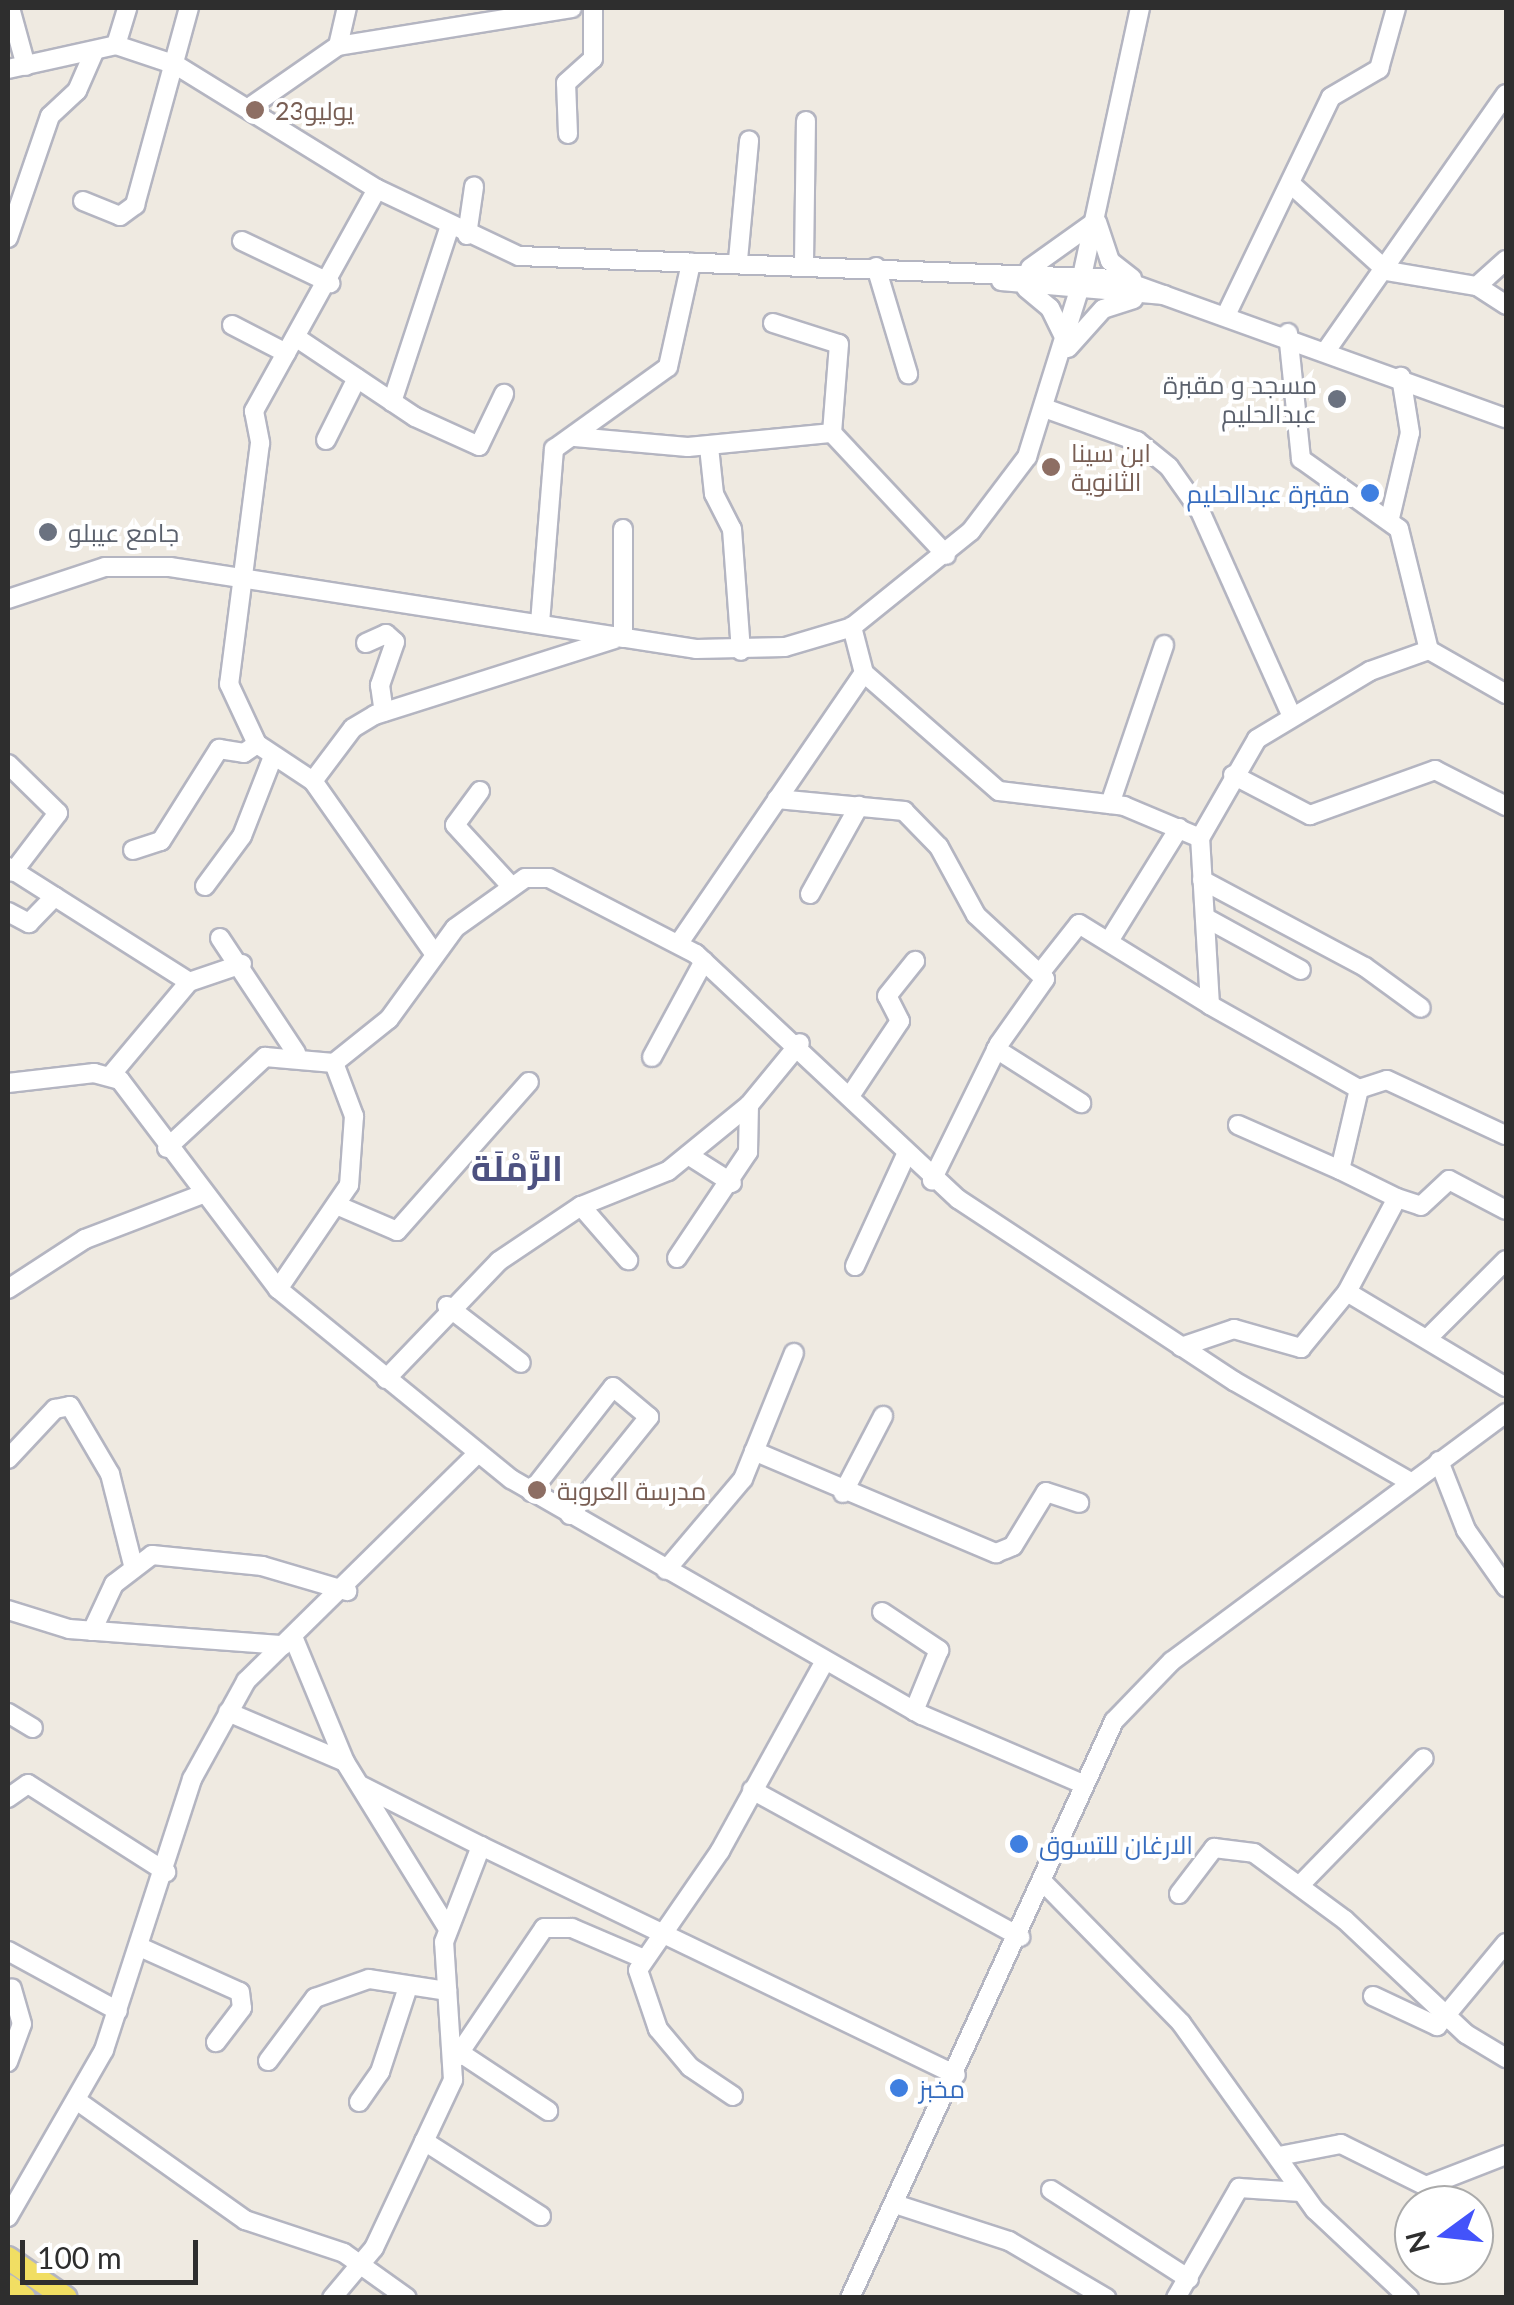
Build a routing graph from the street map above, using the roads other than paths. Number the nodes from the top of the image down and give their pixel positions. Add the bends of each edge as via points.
1 (10, 8) edge
2 (127, 8) edge
3 (189, 8) edge
4 (347, 8) edge
5 (568, 8) edge
6 (593, 8) edge
7 (1140, 8) edge
8 (1396, 8) edge
9 (470, 15) edge
10 (116, 45) junction
11 (338, 46) junction
12 (94, 52) junction
13 (176, 65) junction
14 (17, 68) edge
15 (1506, 94) edge
16 (254, 105) junction
17 (806, 122) dead end
18 (568, 134) dead end
19 (749, 141) dead end
20 (1292, 184) junction
21 (474, 187) dead end
22 (377, 189) junction
23 (83, 201) dead end
24 (1094, 218) junction
25 (458, 231) junction
26 (8, 238) edge
27 (242, 241) dead end
28 (738, 260) junction
29 (1506, 260) edge
30 (804, 262) junction
31 (691, 264) junction
32 (876, 268) junction
33 (1387, 271) junction
34 (1018, 279) junction
35 (1082, 282) junction
36 (330, 283) junction
37 (1477, 286) junction
38 (1144, 289) junction
39 (1506, 305) edge
40 (1228, 311) junction
41 (773, 323) dead end
42 (232, 325) dead end
43 (1288, 332) junction
44 (1066, 341) junction
45 (293, 346) junction
46 (1328, 348) junction
47 (1060, 361) junction
48 (908, 374) dead end
49 (1401, 377) junction
50 (357, 378) junction
51 (504, 394) dead end
52 (392, 402) junction
53 (1047, 409) junction
54 (1506, 418) edge
55 (832, 433) junction
56 (575, 436) junction
57 (326, 440) dead end
58 (710, 446) junction
59 (1390, 518) junction
60 (623, 528) dead end
61 (946, 556) junction
62 (244, 572) junction
63 (8, 599) edge
64 (540, 623) junction
65 (852, 627) junction
66 (621, 638) junction
67 (366, 644) dead end
68 (1164, 645) dead end
69 (1429, 650) junction
70 (740, 651) junction
71 (864, 673) junction
72 (1506, 694) edge
73 (384, 712) junction
74 (1291, 714) junction
75 (257, 744) junction
76 (272, 758) junction
77 (8, 764) edge
78 (1233, 775) junction
79 (313, 782) junction
80 (480, 791) dead end
81 (777, 800) junction
82 (1110, 804) junction
83 (860, 806) junction
84 (1506, 806) edge
85 (1179, 828) junction
86 (1200, 838) junction
87 (133, 850) dead end
88 (10, 869) edge
89 (1202, 880) junction
90 (205, 886) dead end
91 (512, 887) junction
92 (810, 894) dead end
93 (55, 896) junction
94 (8, 912) edge
95 (1206, 918) junction
96 (220, 938) dead end
97 (679, 942) junction
98 (1109, 942) junction
99 (433, 952) junction
100 (704, 961) junction
101 (915, 961) dead end
102 (242, 964) junction
103 (1301, 970) dead end
104 (1041, 972) junction
105 (189, 982) junction
106 (1210, 1005) junction
107 (1420, 1008) dead end
108 (800, 1044) junction
109 (996, 1049) junction
110 (296, 1053) junction
111 (652, 1057) dead end
112 (334, 1063) junction
113 (111, 1075) junction
114 (529, 1082) dead end
115 (8, 1083) edge
116 (1359, 1089) junction
117 (850, 1096) junction
118 (1080, 1102) dead end
119 (749, 1105) junction
120 (1238, 1125) dead end
121 (1506, 1136) edge
122 (167, 1148) junction
123 (688, 1155) junction
124 (904, 1157) junction
125 (1340, 1170) junction
126 (932, 1180) junction
127 (732, 1183) junction
128 (200, 1195) junction
129 (1397, 1198) junction
130 (581, 1206) junction
131 (341, 1207) junction
132 (1506, 1210) edge
133 (677, 1258) dead end
134 (628, 1260) dead end
135 (1506, 1260) edge
136 (856, 1266) dead end
137 (8, 1289) edge
138 (278, 1289) junction
139 (1348, 1292) junction
140 (447, 1306) junction
141 (1429, 1337) junction
142 (1181, 1347) junction
143 (794, 1353) dead end
144 (521, 1364) dead end
145 (386, 1380) junction
146 (1506, 1387) edge
147 (1506, 1413) edge
148 (883, 1416) dead end
149 (754, 1451) junction
150 (478, 1454) junction
151 (8, 1459) edge
152 (1439, 1461) junction
153 (1410, 1482) junction
154 (531, 1492) junction
155 (842, 1493) junction
156 (1079, 1503) dead end
157 (570, 1515) junction
158 (132, 1564) junction
159 (666, 1570) junction
160 (1506, 1587) edge
161 (347, 1591) junction
162 (8, 1610) edge
163 (882, 1612) dead end
164 (92, 1631) junction
165 (289, 1642) junction
166 (825, 1660) junction
167 (914, 1711) junction
168 (228, 1712) junction
169 (8, 1713) edge
170 (33, 1728) dead end
171 (1424, 1758) dead end
172 (346, 1762) junction
173 (1081, 1782) junction
174 (362, 1786) junction
175 (752, 1790) junction
176 (8, 1798) edge
177 (482, 1846) junction
178 (166, 1872) junction
179 (1044, 1883) junction
180 (1300, 1885) junction
181 (1179, 1894) dead end
182 (446, 1927) junction
183 (662, 1934) junction
184 (1020, 1937) junction
185 (1506, 1943) edge
186 (142, 1948) junction
187 (8, 1951) edge
188 (642, 1958) junction
189 (26, 1960) junction
190 (408, 1987) junction
191 (10, 1991) edge
192 (448, 1991) junction
193 (1373, 1996) dead end
194 (118, 2011) junction
195 (1448, 2014) junction
196 (216, 2042) dead end
197 (458, 2055) junction
198 (1506, 2058) edge
199 (8, 2062) edge
200 (268, 2062) dead end
201 (956, 2075) junction
202 (733, 2096) dead end
203 (80, 2102) junction
204 (359, 2102) dead end
205 (548, 2111) dead end
206 (424, 2141) junction
207 (1506, 2155) edge
208 (1278, 2156) junction
209 (1051, 2190) dead end
210 (1301, 2192) junction
211 (898, 2205) junction
212 (540, 2216) dead end
213 (8, 2217) edge
214 (8, 2258) edge
215 (364, 2263) junction
216 (1189, 2279) junction
217 (8, 2286) edge
218 (24, 2298) edge
219 (66, 2298) edge
220 (332, 2298) edge
221 (407, 2298) edge
222 (850, 2298) edge
223 (1106, 2298) edge
224 (1176, 2298) edge
225 (1409, 2298) edge

1 - 14 street
2 - 10 street
3 - 13 street
4 - 11 street
5 - 9 street
6 - 18 street via 593,59 566,83
7 - 24 street
8 - 20 street via 1379,68 1332,98
9 - 11 street
10 - 12 street
10 - 13 street
11 - 16 street
12 - 14 street
12 - 26 street via 77,91 50,116
13 - 16 street
13 - 23 street via 136,206 120,216
15 - 33 street via 1426,198
16 - 22 street
17 - 30 street
19 - 28 street
20 - 33 street
20 - 40 street
21 - 25 street
22 - 25 street
22 - 36 street
24 - 34 street via 1056,257
24 - 35 street
24 - 38 street via 1110,261
25 - 31 street via 519,256
25 - 52 street
27 - 36 street
28 - 30 street
28 - 31 street
29 - 37 street
30 - 32 street
31 - 56 street via 668,367
32 - 34 street
32 - 48 street
33 - 37 street
33 - 46 street
34 - 35 street
34 - 44 street via 1050,308
35 - 38 street
35 - 44 street
36 - 45 street
37 - 39 street
38 - 40 street
38 - 47 street via 1095,315
40 - 43 street
41 - 55 street via 839,344
42 - 45 street
43 - 46 street
43 - 59 street via 1300,459
44 - 47 street
45 - 50 street
45 - 62 street via 254,410 260,443
46 - 49 street
47 - 53 street
49 - 54 street
49 - 59 street via 1410,433
50 - 52 street
50 - 57 street
51 - 52 street via 480,446
53 - 61 street via 1002,497
53 - 74 street via 1137,441 1169,466 1200,511
55 - 58 street
55 - 61 street
56 - 58 street
56 - 64 street via 554,449 550,466
58 - 70 street via 714,494 732,528
59 - 69 street via 1406,543
60 - 66 street
61 - 65 street
62 - 63 street via 105,567
62 - 64 street
62 - 75 street via 229,684
64 - 66 street
65 - 70 street
65 - 71 street
66 - 70 street
66 - 73 street via 472,691
67 - 73 street via 376,635 395,642 380,685
68 - 82 street
69 - 72 street
69 - 74 street
71 - 81 street
71 - 82 street via 999,791
73 - 79 street via 353,728
74 - 78 street via 1257,739
75 - 76 street
75 - 87 street via 244,753 219,749 161,841
76 - 79 street
76 - 90 street via 242,836
77 - 88 street via 58,813
78 - 84 street via 1310,815 1435,770
78 - 86 street
79 - 99 street
80 - 91 street via 455,825
81 - 83 street
81 - 97 street
82 - 85 street
83 - 92 street
83 - 104 street via 896,808 914,819 976,915
85 - 86 street
85 - 98 street
86 - 89 street
88 - 93 street
89 - 95 street
89 - 107 street via 1366,966
91 - 97 street via 549,878
91 - 99 street
93 - 94 street via 29,923
93 - 105 street
95 - 103 street
95 - 106 street
96 - 102 street
97 - 100 street
98 - 104 street via 1074,924
98 - 106 street
99 - 112 street via 389,1018
100 - 108 street
100 - 111 street
101 - 117 street via 886,996 900,1021
102 - 105 street
102 - 110 street
104 - 109 street via 1044,985
105 - 113 street
106 - 116 street
108 - 117 street
108 - 119 street
109 - 118 street
109 - 126 street
110 - 112 street
110 - 122 street via 255,1062
112 - 131 street via 355,1130
113 - 115 street
113 - 122 street
114 - 131 street via 396,1231
116 - 121 street via 1386,1080
116 - 125 street
117 - 124 street
119 - 123 street
119 - 127 street via 754,1133
120 - 125 street
122 - 128 street
123 - 127 street
123 - 130 street
124 - 126 street
124 - 136 street
125 - 129 street
126 - 142 street
127 - 133 street
128 - 137 street via 85,1239
128 - 138 street
129 - 132 street via 1421,1206 1449,1180
129 - 139 street
130 - 134 street
130 - 140 street
131 - 138 street
135 - 141 street
138 - 145 street
139 - 141 street
139 - 142 street via 1301,1348 1234,1328
140 - 144 street
140 - 145 street
141 - 146 street
142 - 153 street
143 - 149 street
145 - 150 street
147 - 152 street
148 - 155 street
149 - 155 street
149 - 159 street via 733,1495
150 - 154 street
150 - 161 street
151 - 158 street via 55,1409 70,1406 110,1474
152 - 153 street
152 - 160 street via 1466,1530
153 - 173 street via 1156,1674 1114,1720
154 - 157 street
154 - 157 street via 613,1387 649,1417
155 - 156 street via 996,1554 1013,1546 1046,1492
157 - 159 street
158 - 161 street via 162,1554 224,1560
158 - 164 street
159 - 166 street
161 - 165 street
162 - 164 street
163 - 167 street via 940,1650
164 - 165 street
165 - 168 street via 254,1668
165 - 172 street
166 - 167 street
166 - 175 street
167 - 173 street
168 - 172 street
168 - 178 street via 192,1780
169 - 170 street
171 - 180 street
172 - 174 street
173 - 179 street
174 - 177 street
174 - 182 street
175 - 183 street
175 - 184 street
176 - 178 street via 28,1784
177 - 182 street
177 - 183 street
178 - 186 street
179 - 184 street
179 - 208 street via 1182,2023
180 - 181 street via 1254,1853 1221,1845
180 - 195 street
182 - 192 street
183 - 188 street
183 - 201 street
184 - 201 street
185 - 195 street
186 - 194 street
186 - 196 street via 240,1992 242,2008
187 - 189 street
188 - 197 street via 560,1925 544,1928
188 - 202 street via 638,1986 650,2018 690,2067
189 - 191 street
189 - 194 street
190 - 192 street
190 - 200 street via 369,1979 315,1998
190 - 204 street via 380,2072
191 - 199 street via 22,2024
192 - 197 street
193 - 195 street via 1434,2026
194 - 203 street
195 - 198 street
197 - 205 street
197 - 206 street
201 - 211 street
203 - 213 street
203 - 215 street via 245,2220
206 - 212 street
206 - 215 street
207 - 208 street via 1426,2186 1341,2144
208 - 210 street
209 - 216 street
210 - 216 street via 1238,2188
210 - 225 street
211 - 222 street
211 - 223 street via 1008,2241
214 - 219 main road
215 - 220 street
215 - 221 street
216 - 224 street
217 - 218 main road

